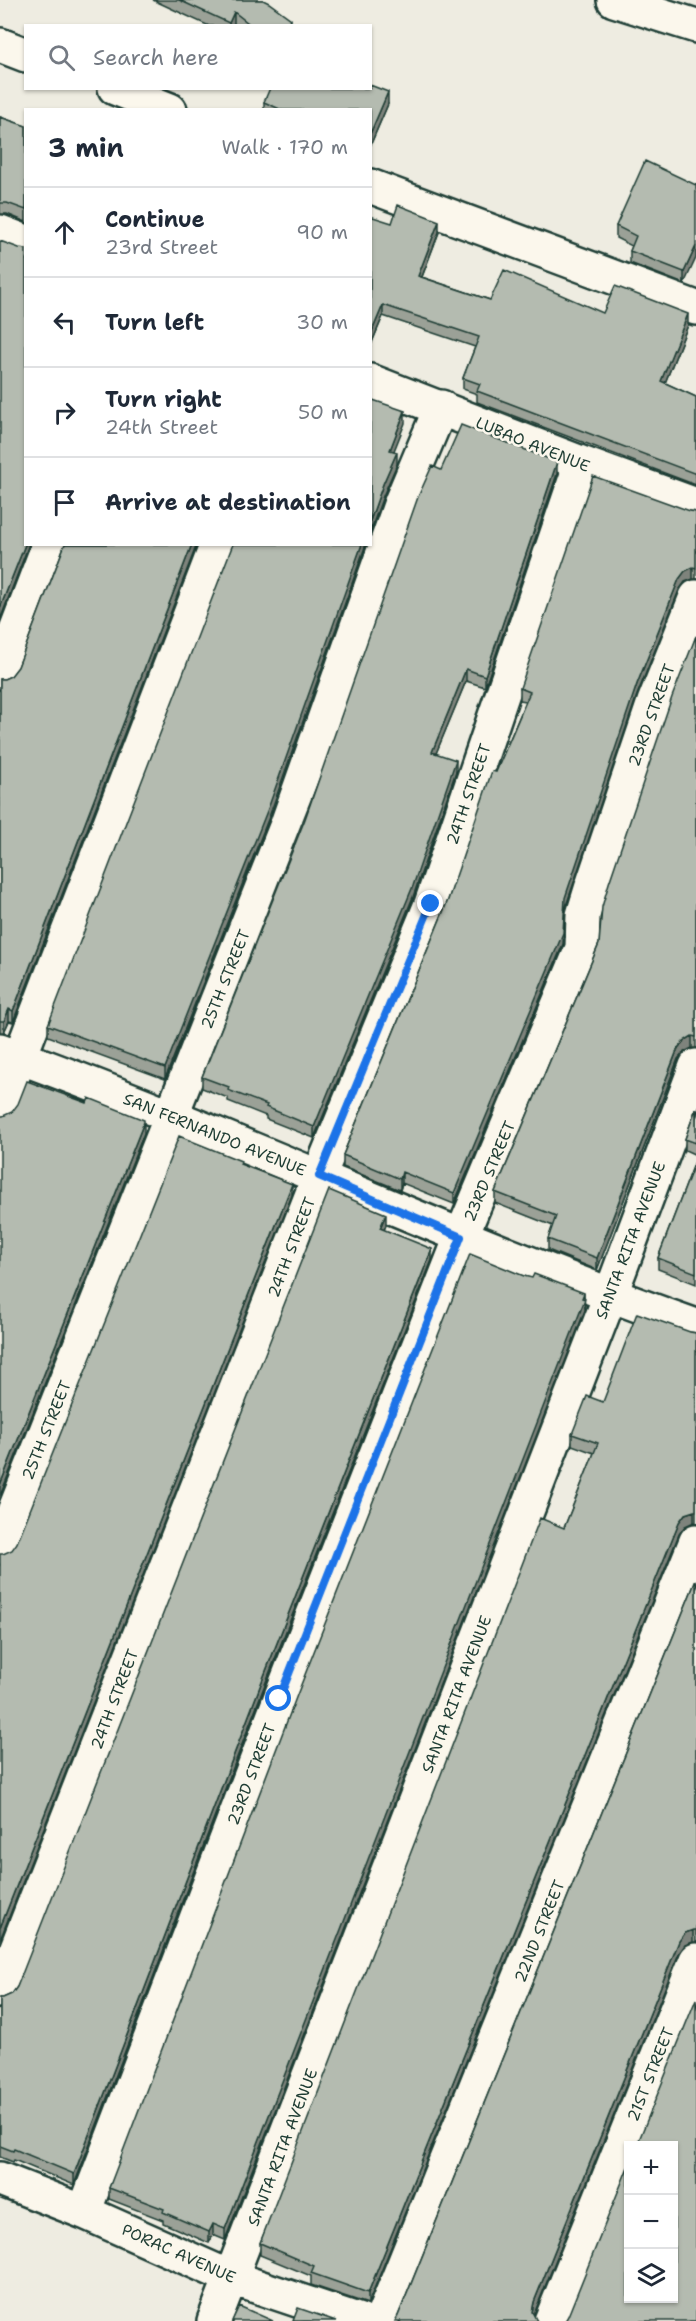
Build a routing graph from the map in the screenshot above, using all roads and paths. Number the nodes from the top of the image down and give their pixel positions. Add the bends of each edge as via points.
1 (614, 0) edge
2 (696, 26) edge
3 (0, 45) edge
4 (24, 54) edge
5 (120, 90) edge
6 (165, 108) edge
7 (372, 187) edge
8 (0, 232) edge
9 (24, 241) edge
10 (696, 308) edge
11 (372, 382) edge
12 (441, 407) junction
13 (581, 463) junction
14 (696, 505) edge
15 (48, 546) edge
16 (216, 546) edge
17 (696, 597) edge
18 (0, 672) edge
19 (10, 1054) edge
20 (696, 1066) edge
21 (0, 1108) edge
22 (170, 1115) junction
23 (319, 1176) junction
24 (461, 1237) junction
25 (610, 1296) junction
26 (696, 1326) edge
27 (696, 1541) edge
28 (0, 1547) edge
29 (696, 1960) edge
30 (0, 1991) edge
31 (0, 2179) edge
32 (84, 2212) junction
33 (232, 2278) junction
34 (214, 2321) edge
35 (360, 2321) edge
36 (381, 2321) edge
37 (551, 2321) edge

1 - 2 street
3 - 4 street
5 - 6 street
7 - 10 street
8 - 9 street
11 - 12 street, LUBAO AVENUE
12 - 13 street, LUBAO AVENUE
12 - 22 street, 25TH STREET via 401,502 287,824
13 - 14 street, LUBAO AVENUE
13 - 23 street, 24TH STREET via 431,904
15 - 18 street
16 - 19 street
17 - 24 street, 23RD STREET via 654,702 591,889 583,915 582,948
19 - 21 street
19 - 22 street, SAN FERNANDO AVENUE
20 - 25 street, SANTA RITA AVENUE
22 - 23 street, SAN FERNANDO AVENUE
22 - 28 street, 25TH STREET
23 - 24 street, SAN FERNANDO AVENUE
23 - 30 street, 24TH STREET
24 - 25 street, SAN FERNANDO AVENUE
24 - 32 street, 23RD STREET via 279,1699
25 - 26 street, SAN FERNANDO AVENUE
25 - 33 street, SANTA RITA AVENUE
27 - 36 street, 22ND STREET
29 - 37 street, 21ST STREET
31 - 32 street, PORAC AVENUE
32 - 33 street, PORAC AVENUE
33 - 34 street, SANTA RITA AVENUE
33 - 35 street, PORAC AVENUE

